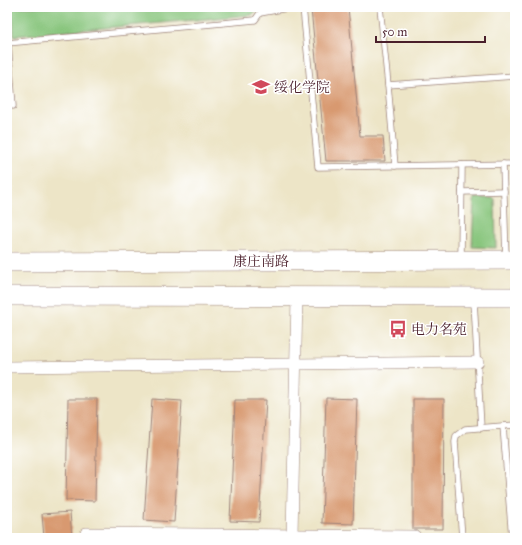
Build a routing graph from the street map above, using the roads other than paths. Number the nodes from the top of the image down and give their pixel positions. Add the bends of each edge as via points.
1 (292, 7) edge
2 (303, 7) edge
3 (380, 7) edge
4 (8, 43) edge
5 (515, 76) edge
6 (388, 85) junction
7 (13, 106) dead end
8 (503, 164) junction
9 (515, 164) edge
10 (462, 165) junction
11 (395, 166) junction
12 (504, 191) junction
13 (462, 192) junction
14 (461, 260) junction
15 (511, 260) edge
16 (7, 262) edge
17 (7, 296) edge
18 (297, 297) junction
19 (474, 297) junction
20 (515, 297) edge
21 (478, 362) junction
22 (296, 364) junction
23 (7, 367) edge
24 (503, 426) junction
25 (515, 426) edge
26 (481, 428) junction
27 (86, 533) dead end
28 (292, 535) junction
29 (415, 536) dead end
30 (462, 538) edge
31 (512, 538) edge

1 - 4 lane via 260,13 255,20
2 - 11 lane via 318,167
3 - 6 lane
4 - 7 lane
5 - 6 lane
6 - 11 lane
8 - 9 lane
8 - 10 lane
8 - 12 lane
10 - 11 lane
10 - 13 lane
12 - 13 lane
12 - 15 lane
13 - 14 lane
14 - 15 highway, 康庄南路
14 - 16 highway, 康庄南路
17 - 18 highway
18 - 19 highway
18 - 22 street
19 - 20 highway
19 - 21 lane
21 - 22 street
21 - 26 lane
22 - 23 street
22 - 28 street
24 - 25 lane
24 - 26 lane
24 - 31 lane
26 - 30 lane via 465,429 456,436
27 - 28 street
28 - 29 street

